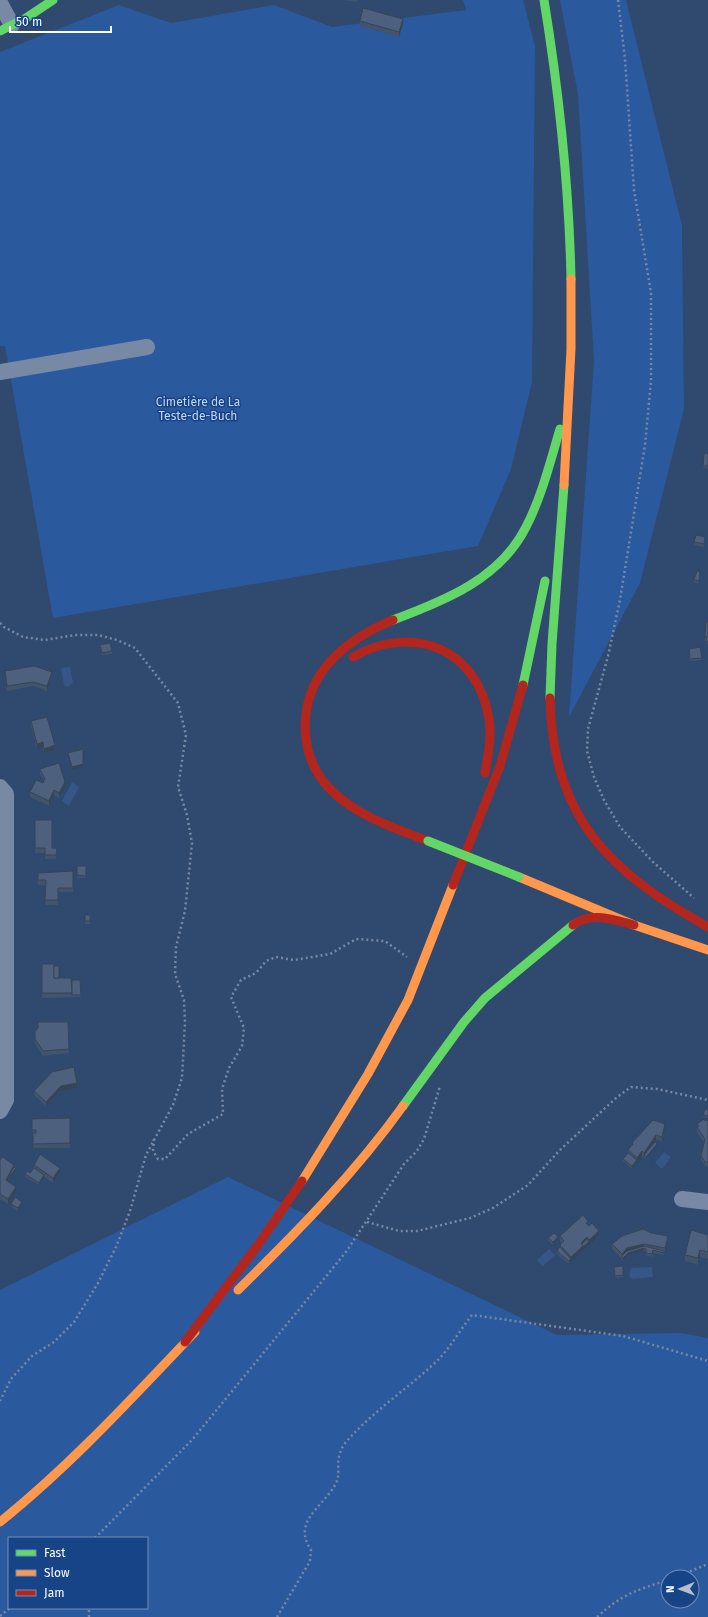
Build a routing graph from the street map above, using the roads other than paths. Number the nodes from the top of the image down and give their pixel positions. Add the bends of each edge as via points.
1 (53, 0) edge
2 (544, 0) edge
3 (0, 3) edge
4 (6, 28) edge
5 (147, 347) dead end
6 (0, 372) edge
7 (570, 397) junction
8 (564, 490) junction
9 (343, 665) dead end
10 (0, 787) edge
11 (419, 827) dead end
12 (474, 831) junction
13 (430, 837) junction
14 (520, 873) junction
15 (537, 874) dead end
16 (634, 925) junction
17 (708, 927) edge
18 (708, 950) edge
19 (0, 1111) edge
20 (682, 1200) dead end
21 (708, 1202) edge
22 (185, 1342) junction
23 (0, 1522) edge

1 - 4 main road
2 - 7 main road via 562,116 569,204 572,300
3 - 4 street
5 - 6 street
7 - 8 main road
7 - 13 main road via 529,521 516,542 477,582 444,600 383,625 343,648 315,680 306,708 305,744 320,777 331,791 354,809 391,827
8 - 12 main road via 527,669 502,758
8 - 17 main road via 549,672 551,729 561,779 579,818 601,848 636,883 676,910
9 - 12 main road via 361,651 374,646 408,641 433,646 448,653 466,667 488,714 491,742
10 - 19 street via 6,794 6,1100
11 - 13 main road
12 - 22 main road via 408,1000 372,1067 316,1160 258,1245
13 - 14 main road, bridge
14 - 15 main road
14 - 16 main road
16 - 18 main road
16 - 22 main road via 598,917 581,919 486,998 464,1022 377,1142 289,1240
20 - 21 street
22 - 23 main road via 113,1418

